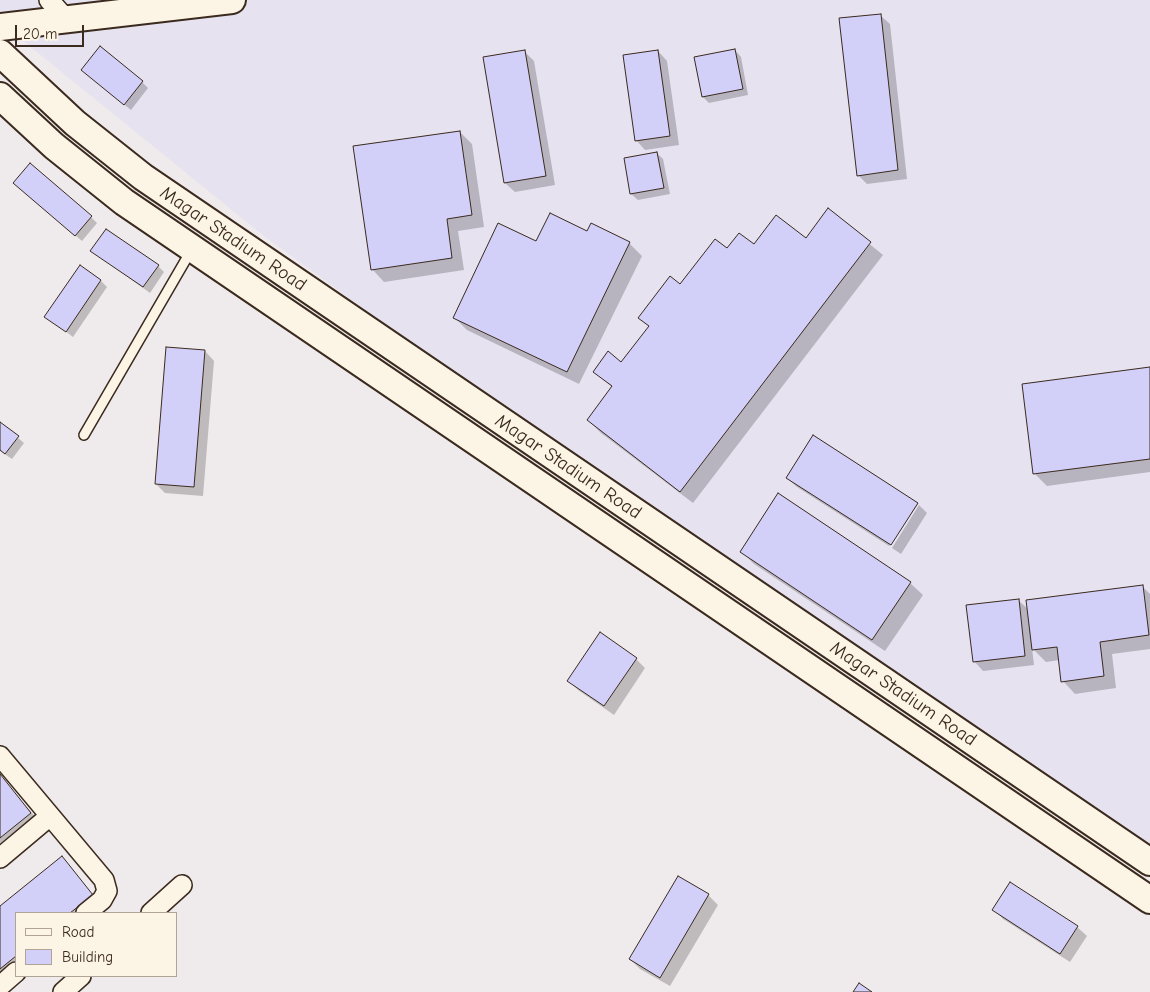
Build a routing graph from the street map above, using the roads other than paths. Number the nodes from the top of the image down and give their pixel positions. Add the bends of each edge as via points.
1 (49, 0) edge
2 (230, 0) edge
3 (66, 19) junction
4 (0, 27) edge
5 (0, 53) edge
6 (0, 96) edge
7 (192, 249) junction
8 (84, 435) dead end
9 (0, 756) edge
10 (50, 816) junction
11 (0, 858) edge
12 (1150, 862) edge
13 (182, 885) dead end
14 (1150, 900) edge
15 (87, 912) edge
16 (152, 912) edge
17 (15, 973) edge
18 (81, 977) edge
19 (0, 986) edge
20 (63, 992) edge

1 - 3 street
2 - 3 street
3 - 4 street
5 - 12 street, Magar Stadium Road via 75,123 143,177
6 - 7 street, Magar Stadium Road via 92,179
7 - 8 lane
7 - 14 street, Magar Stadium Road
9 - 10 street
10 - 11 street
10 - 15 street via 104,880 107,891 102,900
13 - 16 street
17 - 19 street
18 - 20 street

